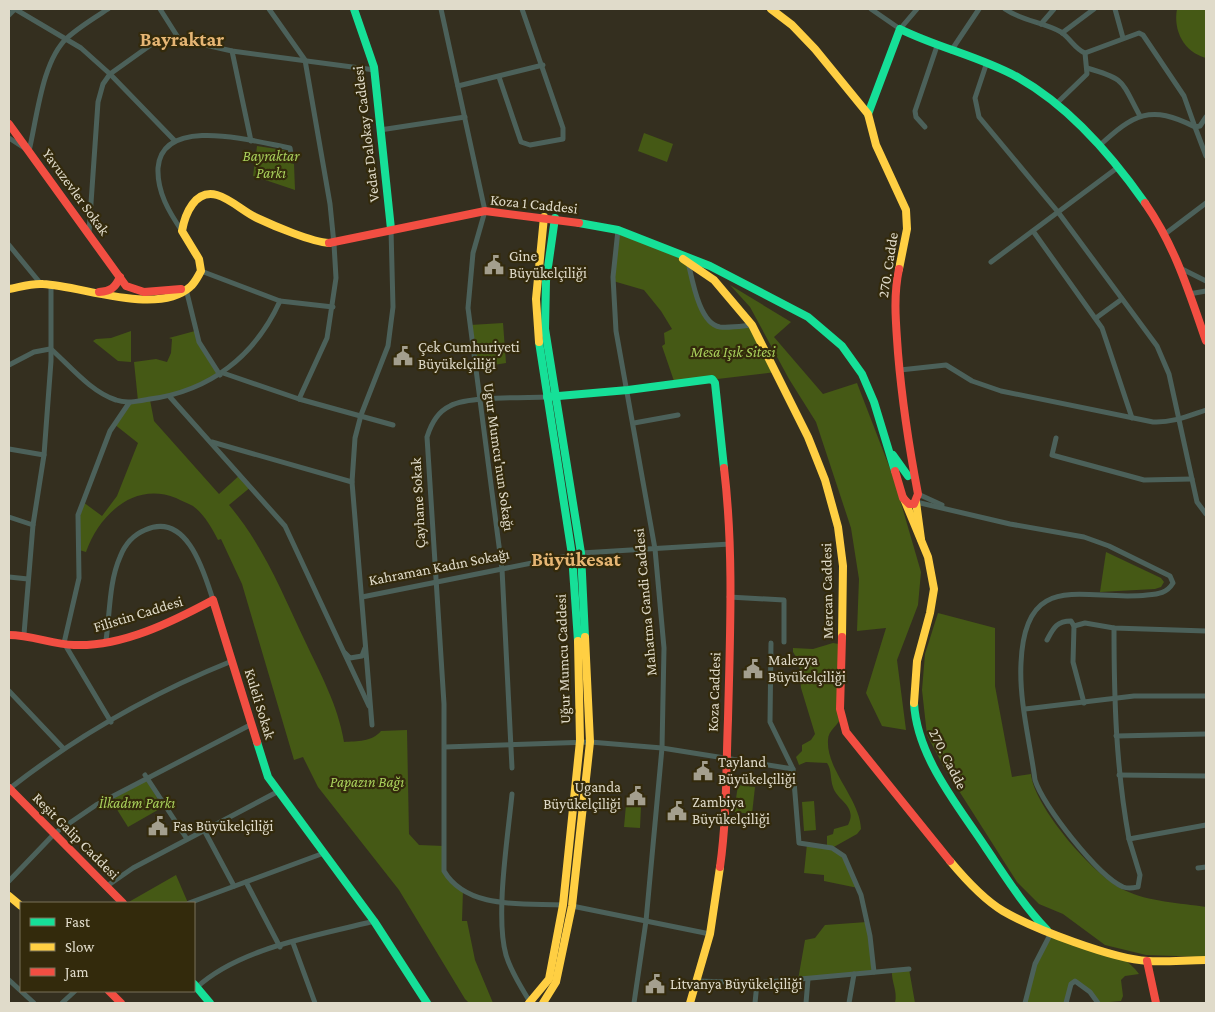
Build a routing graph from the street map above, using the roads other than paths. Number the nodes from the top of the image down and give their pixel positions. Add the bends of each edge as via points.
1 (15, 9) edge
2 (108, 9) edge
3 (160, 9) edge
4 (269, 9) edge
5 (354, 9) edge
6 (441, 9) edge
7 (522, 9) edge
8 (771, 9) edge
9 (871, 9) edge
10 (917, 9) edge
11 (980, 9) edge
12 (1005, 9) edge
13 (1054, 9) edge
14 (1094, 9) edge
15 (1115, 9) edge
16 (9, 15) edge
17 (1041, 24) junction
18 (900, 29) junction
19 (1062, 33) junction
20 (1123, 38) junction
21 (66, 39) junction
22 (179, 39) junction
23 (937, 46) junction
24 (232, 51) junction
25 (951, 51) junction
26 (1085, 53) junction
27 (305, 60) junction
28 (543, 65) junction
29 (986, 65) junction
30 (1087, 68) junction
31 (374, 70) junction
32 (110, 74) junction
33 (499, 77) junction
34 (458, 86) junction
35 (1056, 104) junction
36 (868, 114) junction
37 (1140, 116) junction
38 (465, 117) junction
39 (1206, 117) edge
40 (9, 124) edge
41 (925, 127) dead end
42 (1195, 127) junction
43 (379, 130) junction
44 (9, 138) edge
45 (174, 140) junction
46 (251, 141) junction
47 (1099, 146) junction
48 (29, 151) junction
49 (1206, 156) edge
50 (292, 160) dead end
51 (1117, 168) junction
52 (1206, 204) edge
53 (485, 212) junction
54 (1058, 212) junction
55 (544, 217) junction
56 (555, 218) junction
57 (391, 229) junction
58 (618, 230) junction
59 (182, 231) junction
60 (1033, 231) junction
61 (89, 232) junction
62 (1165, 234) junction
63 (334, 244) junction
64 (9, 245) edge
65 (664, 248) junction
66 (688, 262) junction
67 (991, 262) dead end
68 (1180, 268) junction
69 (202, 271) junction
70 (120, 277) junction
71 (1206, 281) edge
72 (41, 284) junction
73 (51, 285) junction
74 (9, 289) edge
75 (186, 289) junction
76 (1206, 291) edge
77 (92, 292) junction
78 (1189, 294) junction
79 (1122, 298) junction
80 (280, 301) junction
81 (333, 307) junction
82 (1096, 318) junction
83 (752, 325) junction
84 (1206, 341) edge
85 (50, 349) junction
86 (9, 365) edge
87 (900, 370) junction
88 (222, 374) junction
89 (712, 379) joint
90 (628, 390) junction
91 (170, 396) junction
92 (556, 396) junction
93 (547, 397) junction
94 (298, 400) junction
95 (479, 401) junction
96 (129, 403) junction
97 (1206, 410) edge
98 (361, 415) junction
99 (678, 415) dead end
100 (1132, 418) junction
101 (1180, 420) junction
102 (634, 423) junction
103 (393, 425) dead end
104 (1056, 438) dead end
105 (212, 442) junction
106 (9, 449) edge
107 (890, 452) junction
108 (44, 455) junction
109 (912, 456) junction
110 (903, 468) junction
111 (908, 476) junction
112 (1192, 479) junction
113 (352, 482) junction
114 (900, 483) junction
115 (916, 483) junction
116 (904, 498) junction
117 (917, 498) junction
118 (1206, 514) edge
119 (9, 517) edge
120 (33, 525) junction
121 (921, 541) junction
122 (730, 544) junction
123 (655, 548) junction
124 (581, 553) junction
125 (572, 555) junction
126 (502, 569) junction
127 (9, 577) edge
128 (28, 579) junction
129 (436, 582) junction
130 (362, 597) junction
131 (729, 597) junction
132 (213, 600) junction
133 (1074, 626) junction
134 (1114, 628) junction
135 (1206, 632) edge
136 (24, 634) junction
137 (9, 635) edge
138 (106, 640) junction
139 (1047, 640) dead end
140 (365, 642) junction
141 (784, 642) dead end
142 (64, 643) junction
143 (770, 643) dead end
144 (339, 645) junction
145 (232, 661) junction
146 (9, 691) edge
147 (1206, 696) edge
148 (1114, 699) junction
149 (1084, 703) junction
150 (371, 709) junction
151 (1025, 710) junction
152 (110, 721) junction
153 (252, 724) junction
154 (372, 725) dead end
155 (1206, 734) edge
156 (1116, 736) junction
157 (580, 741) junction
158 (590, 742) junction
159 (511, 743) junction
160 (445, 746) junction
161 (63, 748) junction
162 (662, 748) junction
163 (726, 758) junction
164 (512, 768) dead end
165 (793, 769) junction
166 (1119, 775) junction
167 (146, 776) junction
168 (1206, 776) edge
169 (9, 789) edge
170 (277, 792) junction
171 (512, 794) dead end
172 (1206, 825) edge
173 (204, 830) junction
174 (55, 833) junction
175 (187, 839) junction
176 (1129, 839) junction
177 (324, 853) junction
178 (1206, 867) edge
179 (1198, 868) dead end
180 (9, 881) edge
181 (246, 882) junction
182 (107, 886) junction
183 (234, 886) junction
184 (9, 896) edge
185 (503, 901) junction
186 (122, 902) edge
187 (192, 902) edge
188 (20, 905) edge
189 (563, 905) junction
190 (572, 906) junction
191 (374, 921) junction
192 (646, 921) junction
193 (1051, 933) junction
194 (710, 934) junction
195 (293, 943) junction
196 (280, 946) junction
197 (1206, 960) edge
198 (1147, 961) junction
199 (909, 968) dead end
200 (874, 972) junction
201 (854, 974) junction
202 (808, 979) junction
203 (9, 980) edge
204 (697, 980) junction
205 (757, 983) junction
206 (195, 986) edge
207 (20, 990) edge
208 (22, 992) edge
209 (73, 992) edge
210 (110, 992) edge
211 (34, 1003) edge
212 (62, 1003) edge
213 (121, 1003) edge
214 (210, 1003) edge
215 (315, 1003) edge
216 (427, 1003) edge
217 (530, 1003) edge
218 (543, 1003) edge
219 (634, 1003) edge
220 (690, 1003) edge
221 (755, 1003) edge
222 (806, 1003) edge
223 (849, 1003) edge
224 (1025, 1003) edge
225 (1066, 1003) edge
226 (1098, 1003) edge
227 (1156, 1003) edge

1 - 16 street
1 - 21 street
2 - 21 street
3 - 22 street
4 - 27 street
5 - 31 main road, Vedat Dalokay Caddesi
6 - 34 street
7 - 28 street
8 - 36 main road via 792,25
9 - 18 street
10 - 18 street
11 - 25 street
12 - 17 street
13 - 17 street
14 - 19 street
15 - 20 street
17 - 19 street
18 - 23 main road
18 - 36 main road
19 - 26 street
20 - 26 street
20 - 42 street via 1134,33 1143,35 1184,96
21 - 32 street
21 - 48 street via 54,53 48,71
22 - 24 street
22 - 32 street via 152,44
23 - 25 main road
23 - 41 street via 915,111
24 - 27 street
24 - 46 street
25 - 29 main road
26 - 30 street
27 - 31 street
27 - 63 street
28 - 33 street
28 - 33 street via 563,128 563,140 530,145 518,139
29 - 35 main road via 1030,84
29 - 54 street via 975,98 979,117
30 - 35 street via 1082,81
30 - 37 street via 1119,79
31 - 43 main road, Vedat Dalokay Caddesi
32 - 45 street
32 - 61 street via 98,102
33 - 34 street
34 - 38 street
35 - 47 main road
36 - 87 main road, 270. Cadde via 876,145 903,201 907,218 906,241 895,289
37 - 42 street via 1152,114 1184,121
37 - 47 street
38 - 43 street
38 - 53 street
39 - 42 street via 1200,126
40 - 48 main road, Yavuzevler Sokak
42 - 49 street
43 - 57 main road, Vedat Dalokay Caddesi
44 - 48 street
45 - 46 street via 204,135
45 - 59 street via 164,149 158,176 167,207
46 - 50 street via 290,148
47 - 51 main road
48 - 61 main road, Yavuzevler Sokak
51 - 54 street
51 - 62 main road
52 - 62 street
53 - 55 main road, Koza 1 Caddesi
53 - 57 main road, Koza 1 Caddesi
53 - 95 street, Ugur Mumcu'nun Sokağı via 473,253 468,308
54 - 60 street
54 - 79 street
55 - 56 main road, Koza 1 Caddesi
55 - 93 main road, Uğur Mumcu Caddesi via 536,315
56 - 58 main road, Koza 1 Caddesi
56 - 92 main road, Uğur Mumcu Caddesi via 544,315
57 - 63 main road, Koza 1 Caddesi
57 - 98 street via 393,306 388,346
58 - 65 main road, Koza 1 Caddesi
58 - 90 street, Mahatma Gandi Caddesi via 614,304 617,339
59 - 63 main road, Koza 1 Caddesi via 191,203 211,194 256,218 311,240
59 - 69 main road via 200,259
60 - 67 street
60 - 82 street
61 - 70 main road, Yavuzevler Sokak
62 - 68 main road
63 - 81 street via 336,278
64 - 72 street
65 - 66 main road, Mercan Caddesi
65 - 107 main road, Koza 1 Caddesi via 740,280 808,317 833,336 862,374
66 - 83 main road, Mercan Caddesi via 718,284
66 - 83 street via 698,304 713,324 720,327
68 - 71 street
68 - 78 main road
69 - 75 main road
69 - 80 street
70 - 75 main road, Yavuzevler Sokak via 126,286 137,291
70 - 77 main road via 112,289
72 - 73 main road
72 - 74 main road
73 - 77 main road
73 - 85 street
75 - 77 main road via 167,297 146,299
75 - 88 street via 205,354
76 - 78 street
78 - 84 main road
79 - 82 street
79 - 101 street via 1157,346 1169,374
80 - 81 street
80 - 88 street via 249,350
81 - 94 street via 327,338
82 - 100 street
83 - 193 main road, Mercan Caddesi via 808,437 834,509 844,584 839,700 846,732 958,869 986,898 1010,916
85 - 86 street via 34,352
85 - 96 street via 96,389 117,401
85 - 108 street
87 - 100 street via 946,365 972,381 1001,391
87 - 109 main road, 270. Cadde via 903,413
88 - 91 street
88 - 94 street
89 - 90 main road, Çayhane Sokak
89 - 122 main road, Koza Caddesi via 728,490
90 - 92 main road, Çayhane Sokak
90 - 102 street, Mahatma Gandi Caddesi
91 - 96 street
91 - 105 street
92 - 93 main road, Çayhane Sokak
92 - 124 main road, Uğur Mumcu Caddesi
93 - 95 street, Çayhane Sokak
93 - 125 main road, Uğur Mumcu Caddesi
94 - 98 street
95 - 126 street, Ugur Mumcu'nun Sokağı
95 - 129 street, Çayhane Sokak via 451,405 443,410 430,426 427,436
96 - 142 street via 110,431 78,515 79,578
97 - 101 street
98 - 103 street
98 - 113 street via 355,438
99 - 102 street
100 - 101 street via 1164,422
101 - 112 street
102 - 123 street, Mahatma Gandi Caddesi
104 - 112 street via 1052,456 1144,480
105 - 113 street
105 - 144 street via 285,526
106 - 108 street
107 - 110 main road
107 - 114 main road, 270. Cadde
108 - 120 street
109 - 110 main road via 910,467
109 - 115 main road, 270. Cadde
110 - 111 main road
111 - 114 main road
111 - 115 main road
112 - 118 street via 1197,502
113 - 130 street
114 - 116 main road, 270. Cadde
115 - 117 main road, 270. Cadde
116 - 117 main road via 910,505
116 - 121 main road, 270. Cadde via 911,523
117 - 121 main road, 270. Cadde
117 - 151 street via 1010,524 1084,537 1170,576 1173,583 1161,594 1068,593 1043,603 1031,619 1022,654
119 - 120 street
120 - 128 street
121 - 193 main road, 270. Cadde via 930,566 933,595 915,673 915,714 922,740 953,800 1023,902
122 - 123 street, Kahraman Kadın Sokağı
122 - 131 main road, Koza Caddesi
123 - 124 street, Kahraman Kadın Sokağı
123 - 162 street, Mahatma Gandi Caddesi via 664,648
124 - 125 main road, Kahraman Kadın Sokağı
124 - 158 main road, Uğur Mumcu Caddesi
125 - 126 street, Kahraman Kadın Sokağı
125 - 157 main road, Uğur Mumcu Caddesi via 578,636
126 - 129 street, Kahraman Kadın Sokağı
126 - 159 street, Ugur Mumcu'nun Sokağı
127 - 128 street
128 - 136 street
129 - 130 street, Kahraman Kadın Sokağı
129 - 160 street, Çayhane Sokak
130 - 140 street
131 - 141 street via 784,600
131 - 163 main road, Koza Caddesi
132 - 138 main road, Filistin Caddesi via 172,621
132 - 138 street, Kuleli Sokak via 199,559 185,538 159,526 148,529 126,544 119,557
132 - 145 main road, Kuleli Sokak
133 - 134 street via 1085,623
133 - 139 street via 1071,621 1059,623
133 - 149 street via 1073,662
134 - 135 street
134 - 148 street
136 - 137 main road, Filistin Caddesi
136 - 142 main road, Filistin Caddesi
138 - 142 main road, Filistin Caddesi via 77,645
140 - 144 street via 362,656 357,658 350,658
140 - 150 street
142 - 152 street
143 - 165 street via 770,722
144 - 150 street
145 - 152 street via 186,680
145 - 153 main road, Kuleli Sokak
146 - 161 street
147 - 148 street via 1174,694
148 - 149 street
148 - 156 street
149 - 151 street
150 - 154 street
151 - 176 street via 1038,789 1063,828 1094,862 1118,884 1131,889 1138,887 1140,875
152 - 161 street
153 - 167 street
153 - 170 main road, Kuleli Sokak via 268,777
155 - 156 street
156 - 166 street
157 - 158 street
157 - 159 street
157 - 189 main road, Uğur Mumcu Caddesi
158 - 162 street
158 - 190 main road, Uğur Mumcu Caddesi
159 - 160 street
159 - 164 street, Ugur Mumcu'nun Sokağı
160 - 185 street, Çayhane Sokak via 444,871 450,881 479,899
161 - 169 street
162 - 163 street
162 - 192 street, Mahatma Gandi Caddesi
163 - 165 street
163 - 194 main road, Koza Caddesi via 721,859
165 - 200 street via 799,843 832,848 844,856 861,895
166 - 168 street
166 - 176 street
167 - 174 street
167 - 175 street
169 - 174 main road, Reşit Galip Caddesi
170 - 173 street
170 - 177 main road, Kuleli Sokak
171 - 185 street
172 - 176 street
173 - 175 street
173 - 183 street
174 - 180 street
174 - 182 main road, Reşit Galip Caddesi
175 - 182 street
177 - 181 street
177 - 191 main road, Kuleli Sokak
178 - 179 street
181 - 183 street
181 - 196 street
182 - 186 main road, Reşit Galip Caddesi
183 - 187 street
184 - 188 main road
185 - 189 street
185 - 217 street via 506,953 516,980
189 - 190 main road
189 - 217 main road, Uğur Mumcu Caddesi via 549,979
190 - 192 street
190 - 218 main road, Uğur Mumcu Caddesi via 556,982
191 - 195 street
191 - 216 main road, Kuleli Sokak
192 - 194 street
192 - 219 street, Mahatma Gandi Caddesi
193 - 198 main road, Mercan Caddesi via 1098,950
193 - 224 street via 1035,964
194 - 204 main road, Koza Caddesi
195 - 196 street
195 - 215 street
196 - 206 street via 252,955
197 - 198 main road, Mercan Caddesi
198 - 227 main road
199 - 200 street
200 - 201 street
201 - 202 street
201 - 223 street
202 - 205 street
202 - 222 street
203 - 207 street
204 - 205 street
204 - 220 main road, Koza Caddesi
205 - 221 street
206 - 214 main road
208 - 211 street
209 - 212 street
210 - 213 main road
225 - 226 street via 1071,984 1076,981

